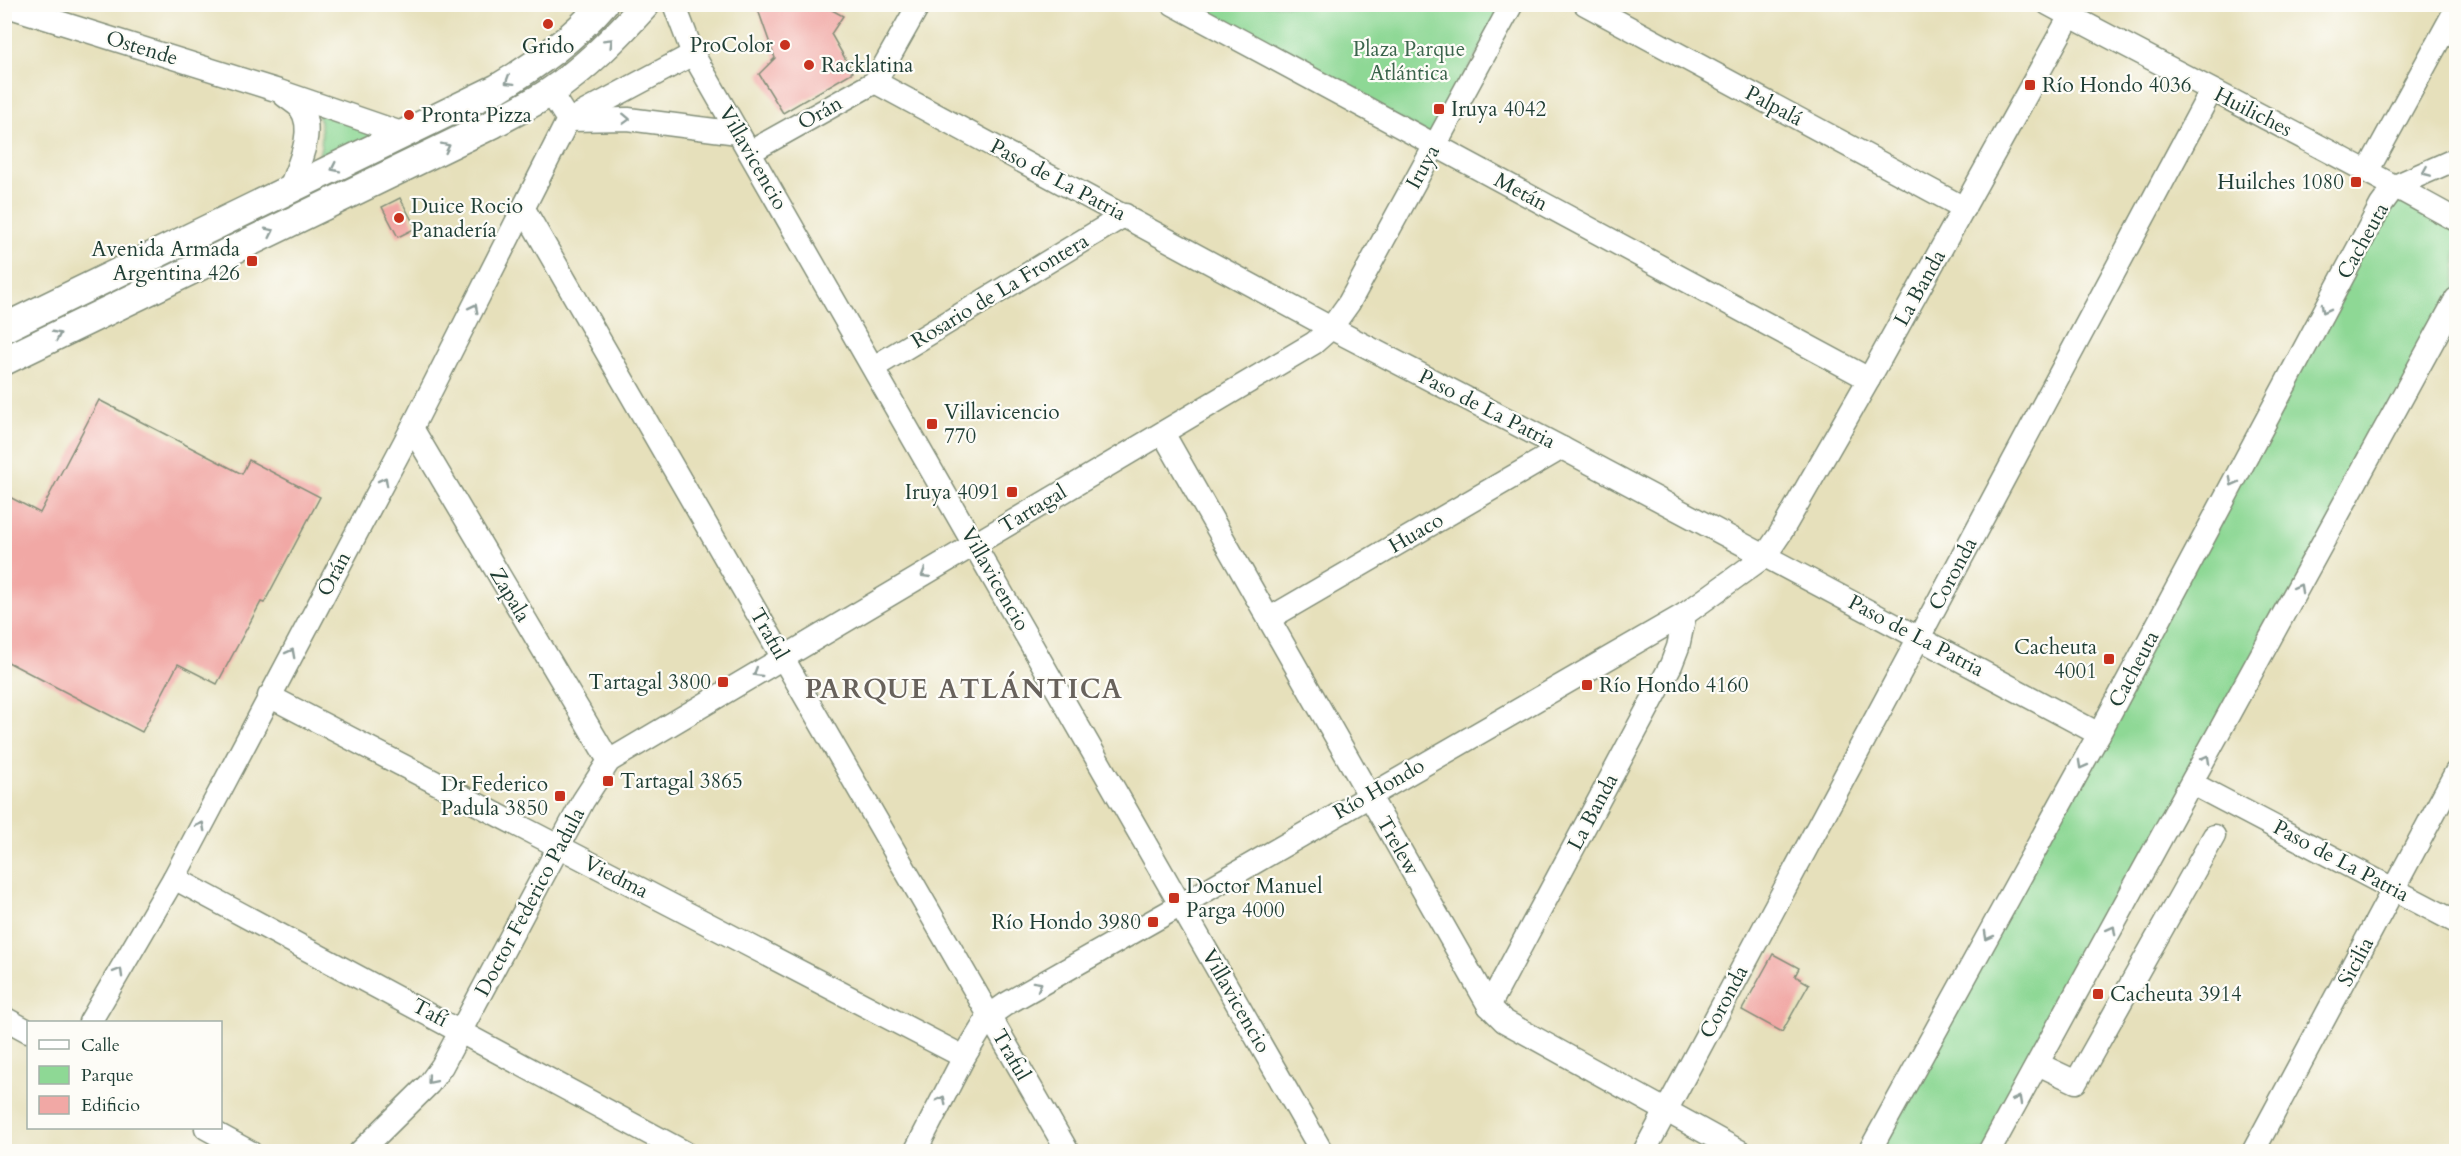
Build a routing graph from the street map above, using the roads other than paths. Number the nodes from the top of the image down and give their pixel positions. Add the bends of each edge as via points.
1 (603, 4) edge
2 (645, 4) edge
3 (674, 4) edge
4 (920, 4) edge
5 (1173, 4) edge
6 (1512, 4) edge
7 (1585, 4) edge
8 (2048, 4) edge
9 (4, 5) edge
10 (2457, 9) edge
11 (2070, 16) junction
12 (693, 54) junction
13 (875, 82) junction
14 (279, 91) junction
15 (2211, 91) junction
16 (550, 92) junction
17 (568, 120) junction
18 (404, 134) junction
19 (744, 142) junction
20 (1435, 146) junction
21 (2457, 159) edge
22 (2368, 170) junction
23 (2395, 186) junction
24 (288, 190) junction
25 (1964, 208) junction
26 (524, 209) junction
27 (1125, 215) junction
28 (2457, 220) edge
29 (2457, 298) edge
30 (4, 328) edge
31 (1331, 328) junction
32 (4, 361) edge
33 (874, 367) junction
34 (1869, 379) junction
35 (412, 428) junction
36 (1162, 433) junction
37 (1562, 448) junction
38 (975, 544) junction
39 (1765, 556) junction
40 (1685, 614) junction
41 (1270, 618) junction
42 (1919, 638) junction
43 (783, 658) junction
44 (268, 696) junction
45 (2099, 734) junction
46 (609, 761) junction
47 (2457, 772) edge
48 (2193, 784) junction
49 (1369, 795) junction
50 (2214, 836) dead end
51 (558, 848) junction
52 (174, 878) junction
53 (2395, 889) junction
54 (1181, 905) junction
55 (2457, 921) edge
56 (1489, 1006) junction
57 (989, 1016) junction
58 (4, 1018) edge
59 (91, 1021) edge
60 (27, 1030) edge
61 (462, 1030) junction
62 (964, 1057) junction
63 (2038, 1064) junction
64 (1666, 1111) junction
65 (208, 1129) edge
66 (1990, 1151) edge
67 (250, 1152) edge
68 (360, 1152) edge
69 (684, 1152) edge
70 (915, 1152) edge
71 (1068, 1152) edge
72 (1322, 1152) edge
73 (1644, 1152) edge
74 (1741, 1152) edge
75 (1869, 1152) edge
76 (2253, 1152) edge

1 -> 18 main road via 582,28 529,69
16 -> 2 main road via 593,58
3 - 12 street, Villavicencio
4 - 13 street
5 - 20 street, Metán
6 - 20 street, Iruya
7 - 25 street, Palpalá
8 - 11 street, Huiliches
9 - 14 street, Ostende
10 - 22 street
11 - 15 street, Huiliches
11 - 25 street, La Banda
12 - 17 street
12 - 19 street, Villavicencio
13 - 19 street, Orán
13 - 27 street, Paso de La Patria
14 - 18 street, Ostende
14 - 24 street, Ostende via 300,108 306,120 303,148
15 - 22 street, Huiliches
15 - 42 street, Coronda
16 - 17 street
32 -> 16 main road via 494,124
17 -> 19 street via 628,119
17 - 26 street, Orán
18 -> 24 main road
19 - 33 street, Villavicencio
20 - 31 street, Iruya via 1349,303
20 - 34 street, Metán
21 -> 23 street
22 - 23 street, Huiliches
23 - 28 street, Huiliches
23 -> 45 street, Cacheuta via 2380,205
24 - 30 main road
25 - 34 street, La Banda
35 -> 26 street, Orán
26 - 43 street, Traful
27 - 31 street, Paso de La Patria
27 - 33 street, Rosario de La Frontera
48 -> 29 street
31 - 36 street, Tartagal via 1314,343
31 - 37 street, Paso de La Patria
33 - 38 street, Villavicencio
34 - 39 street, La Banda
44 -> 35 street, Orán
35 - 46 street, Zapala
36 - 38 street, Tartagal
36 - 41 street, Trelew
37 - 39 street, Paso de La Patria
37 - 41 street, Huaco
38 -> 43 street, Tartagal
38 - 54 street, Villavicencio
39 - 40 street, Río Hondo
39 - 42 street, Paso de La Patria
40 - 49 street, Río Hondo
40 - 56 street, La Banda via 1671,665
41 - 49 street, Trelew
42 - 45 street, Paso de La Patria
42 - 64 street, Coronda
43 -> 46 street, Tartagal
43 - 57 street, Traful
44 - 51 street, Viedma
52 -> 44 street, Orán
45 -> 75 street, Cacheuta
46 - 51 street, Doctor Federico Padula
47 - 53 street, Sicilia
48 - 53 street, Paso de La Patria
63 -> 48 street
49 - 54 street, Río Hondo
49 - 56 street, Trelew
50 - 63 street via 2076,1082
51 - 61 street, Doctor Federico Padula
51 - 62 street, Viedma
59 -> 52 street, Orán
52 - 61 street, Tafí
53 - 55 street, Paso de La Patria
53 - 76 street, Sicilia
57 -> 54 street, Río Hondo
54 - 72 street, Villavicencio
56 - 64 street, Trelew via 1504,1021
57 - 62 street
57 - 71 street, Traful
58 - 60 street
61 -> 68 street, Doctor Federico Padula via 429,1084
61 - 69 street, Tafí
70 -> 62 street
66 -> 63 street
64 - 73 street, Coronda
64 - 74 street, Trelew
65 - 67 street

